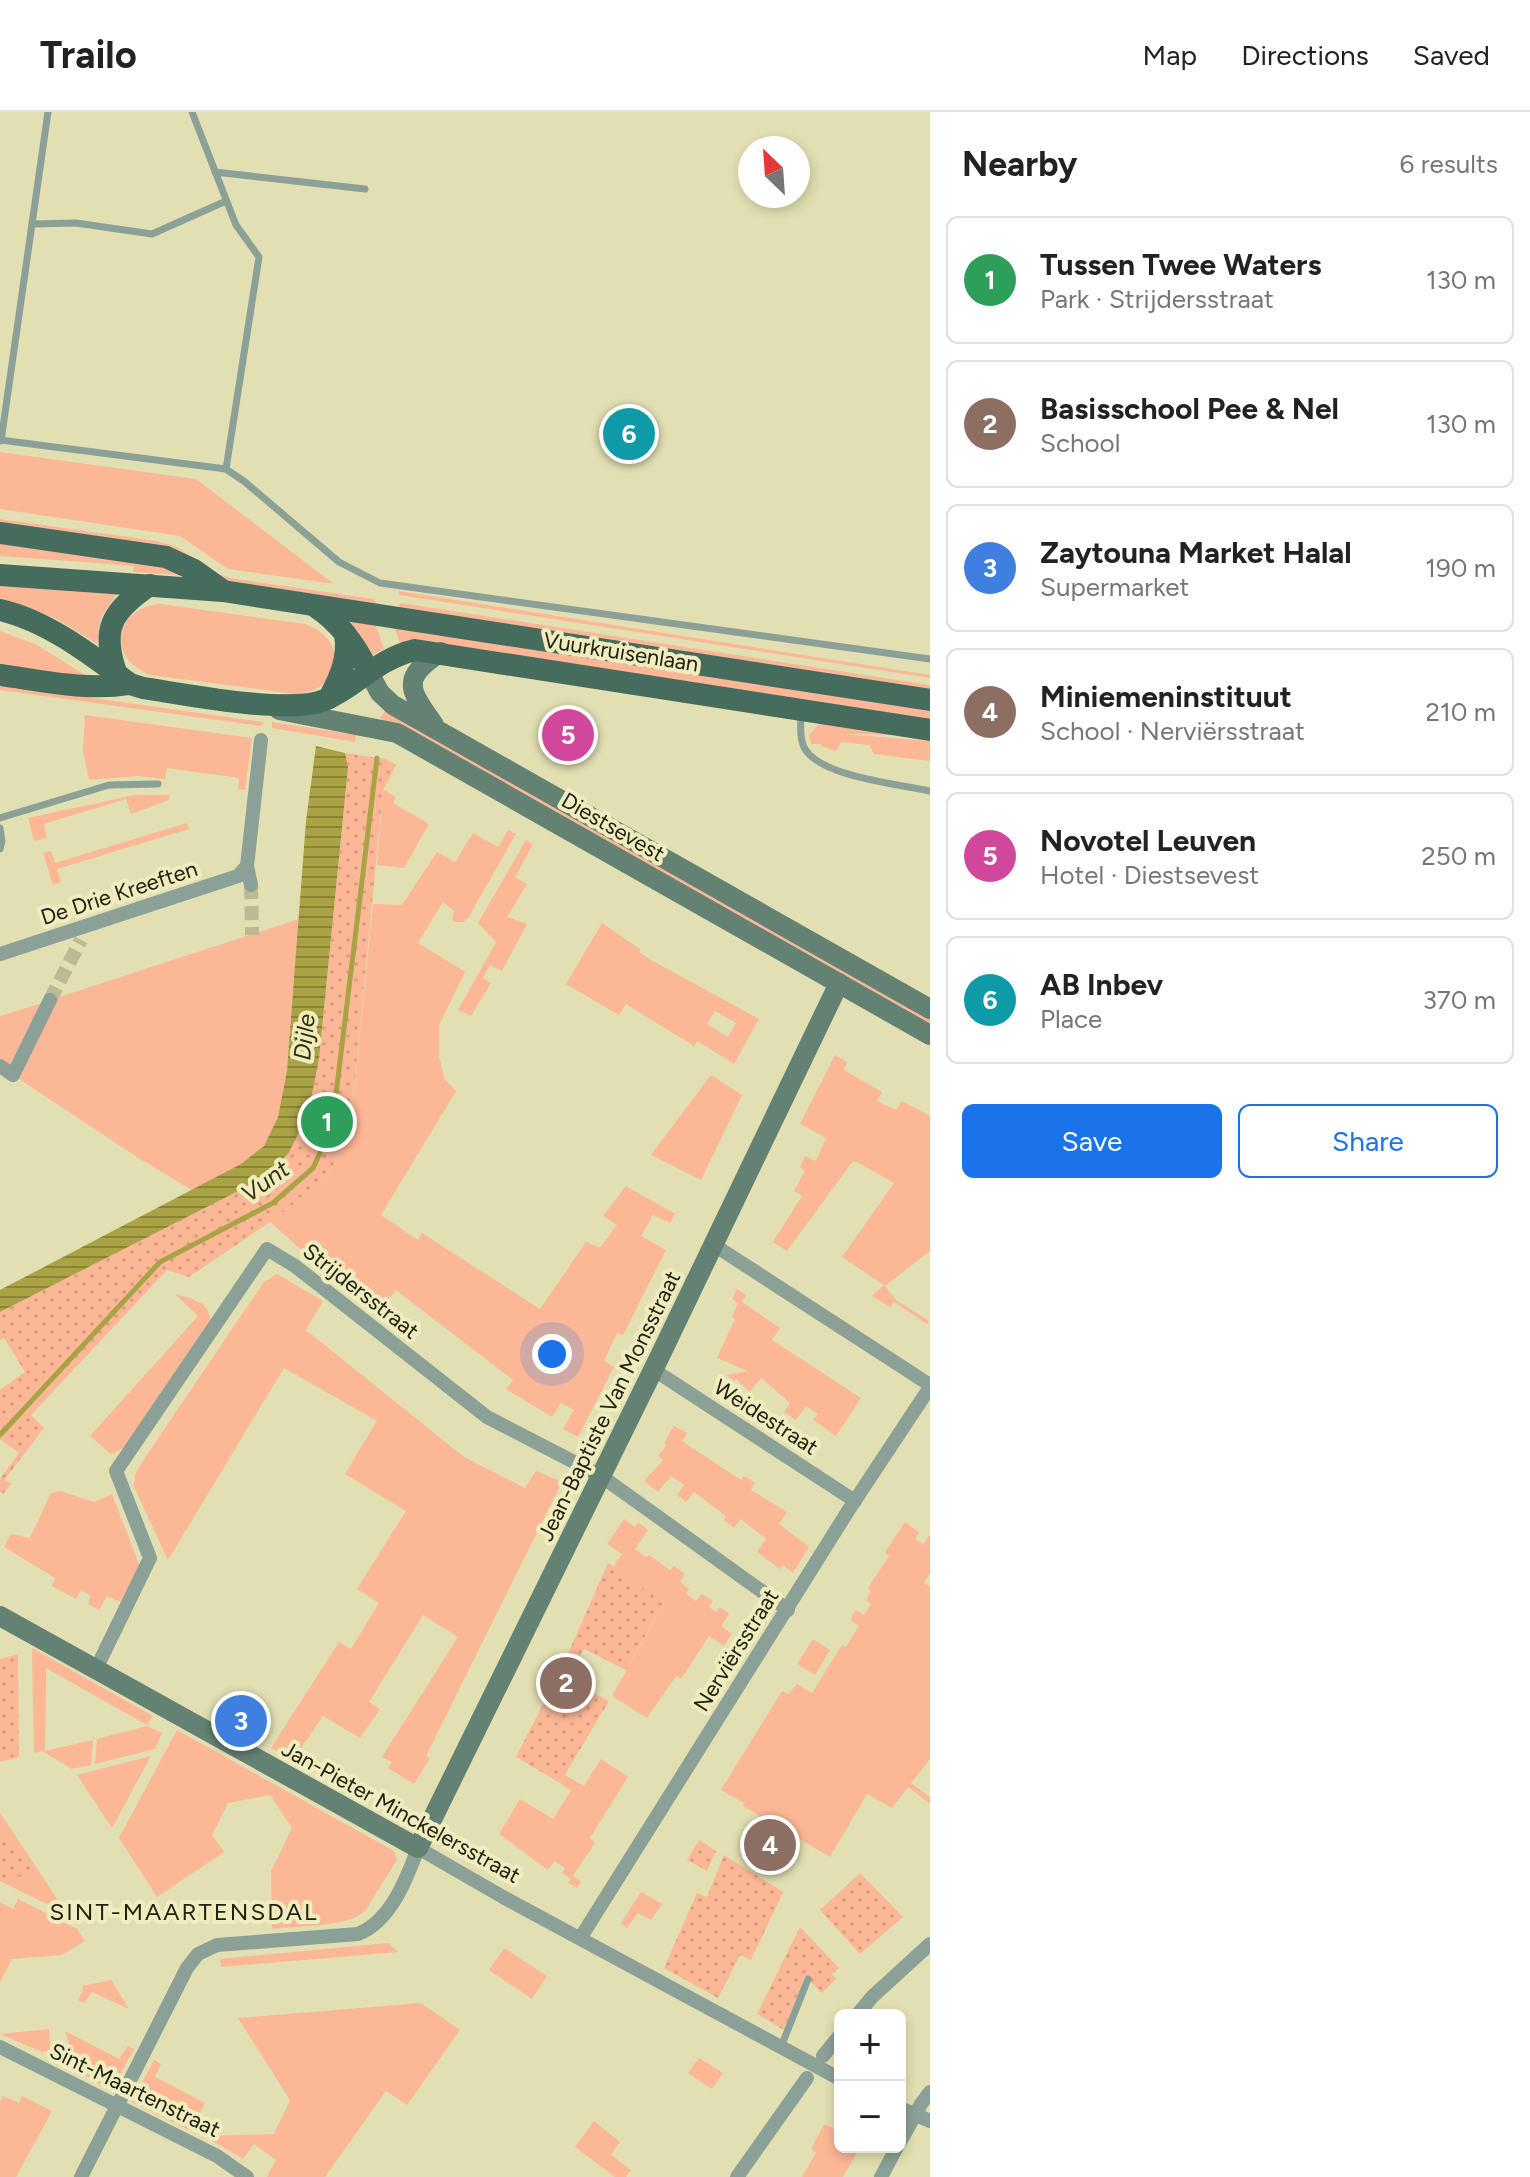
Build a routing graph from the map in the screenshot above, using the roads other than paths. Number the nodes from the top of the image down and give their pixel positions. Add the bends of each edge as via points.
1 (48, 112) edge
2 (192, 112) edge
3 (215, 172) junction
4 (365, 189) dead end
5 (226, 201) junction
6 (32, 224) junction
7 (0, 440) edge
8 (226, 469) junction
9 (0, 533) edge
10 (0, 575) edge
11 (150, 585) junction
12 (223, 591) junction
13 (311, 604) junction
14 (0, 610) edge
15 (345, 634) junction
16 (441, 652) junction
17 (930, 659) edge
18 (368, 671) junction
19 (0, 675) edge
20 (123, 679) junction
21 (328, 699) junction
22 (930, 700) edge
23 (256, 704) junction
24 (801, 709) junction
25 (930, 730) edge
26 (438, 731) junction
27 (261, 740) dead end
28 (158, 784) dead end
29 (930, 791) edge
30 (0, 818) edge
31 (0, 828) edge
32 (0, 849) edge
33 (247, 866) junction
34 (251, 885) tunnel mouth
35 (0, 954) edge
36 (839, 983) junction
37 (50, 1000) tunnel mouth
38 (930, 1009) edge
39 (930, 1035) edge
40 (0, 1066) edge
41 (714, 1245) junction
42 (654, 1370) junction
43 (930, 1386) edge
44 (601, 1476) junction
45 (855, 1501) junction
46 (788, 1610) junction
47 (0, 1616) edge
48 (97, 1667) junction
49 (418, 1848) junction
50 (581, 1937) junction
51 (930, 1944) edge
52 (808, 1979) dead end
53 (862, 2009) edge
54 (834, 2043) edge
55 (0, 2047) edge
56 (781, 2049) junction
57 (815, 2067) junction
58 (834, 2076) edge
59 (930, 2092) edge
60 (116, 2107) junction
61 (906, 2111) edge
62 (915, 2115) junction
63 (930, 2121) edge
64 (906, 2131) edge
65 (894, 2153) edge
66 (81, 2177) edge
67 (247, 2177) edge
68 (737, 2177) edge
69 (881, 2177) edge

1 - 6 lane
2 - 3 lane
3 - 4 lane
3 - 5 lane
5 - 6 lane via 152,234 76,223
5 - 8 lane via 259,257
6 - 7 lane
7 - 8 lane
8 - 17 lane via 339,562 380,583
9 - 12 main road via 166,557
10 - 11 main road, Vuurkruisenlaan
11 - 12 main road, Vuurkruisenlaan
11 - 20 main road via 112,621 110,656
12 - 13 main road, Vuurkruisenlaan
13 - 15 main road
13 - 22 main road, Vuurkruisenlaan
14 - 20 main road via 41,625
15 - 18 main road
15 - 21 main road via 345,662
16 - 18 main road, Vuurkruisenlaan via 399,654
16 - 24 main road, Vuurkruisenlaan
16 - 26 main road via 424,663 413,680 415,697
18 - 21 main road, Vuurkruisenlaan
18 - 26 main road, Diestsevest via 393,705
19 - 20 main road via 107,688
20 - 23 main road via 143,688
21 - 23 main road via 312,705
23 - 36 main road, Diestsevest via 397,733
24 - 25 main road, Vuurkruisenlaan
24 - 29 lane via 802,746 814,762
26 - 38 main road, Diestsevest
27 - 33 street
28 - 30 lane via 109,785
31 - 32 lane
33 - 34 street
33 - 35 street, De Drie Kreeften via 230,881 84,933
36 - 39 main road, Diestsevest
36 - 41 main road, Jean-Baptiste Van Monsstraat
37 - 40 street via 13,1075
41 - 42 main road, Jean-Baptiste Van Monsstraat
41 - 43 street
42 - 44 main road, Jean-Baptiste Van Monsstraat
42 - 45 street, Weidestraat
43 - 45 street, Nerviërsstraat
44 - 46 street, Strijdersstraat
44 - 48 street, Strijdersstraat via 487,1417 267,1249 116,1471 150,1558
44 - 49 main road, Jean-Baptiste Van Monsstraat
45 - 46 street, Nerviërsstraat
46 - 50 street, Nerviërsstraat
47 - 48 main road, Jan-Pieter Minckelersstraat
48 - 49 main road, Jan-Pieter Minckelersstraat
49 - 50 street, Jan-Pieter Minckelersstraat
49 - 60 street via 382,1918 366,1931 217,1945 198,1954
50 - 56 street, Jan-Pieter Minckelersstraat
51 - 53 street
52 - 56 lane
54 - 57 street
55 - 60 street, Sint-Maartenstraat
56 - 57 street, Jan-Pieter Minckelersstraat
57 - 58 street, Jan-Pieter Minckelersstraat
57 - 68 street
59 - 62 street
60 - 66 street
60 - 67 street, Sint-Maartenstraat via 217,2156
61 - 62 street
62 - 63 street
62 - 64 street
65 - 69 street

